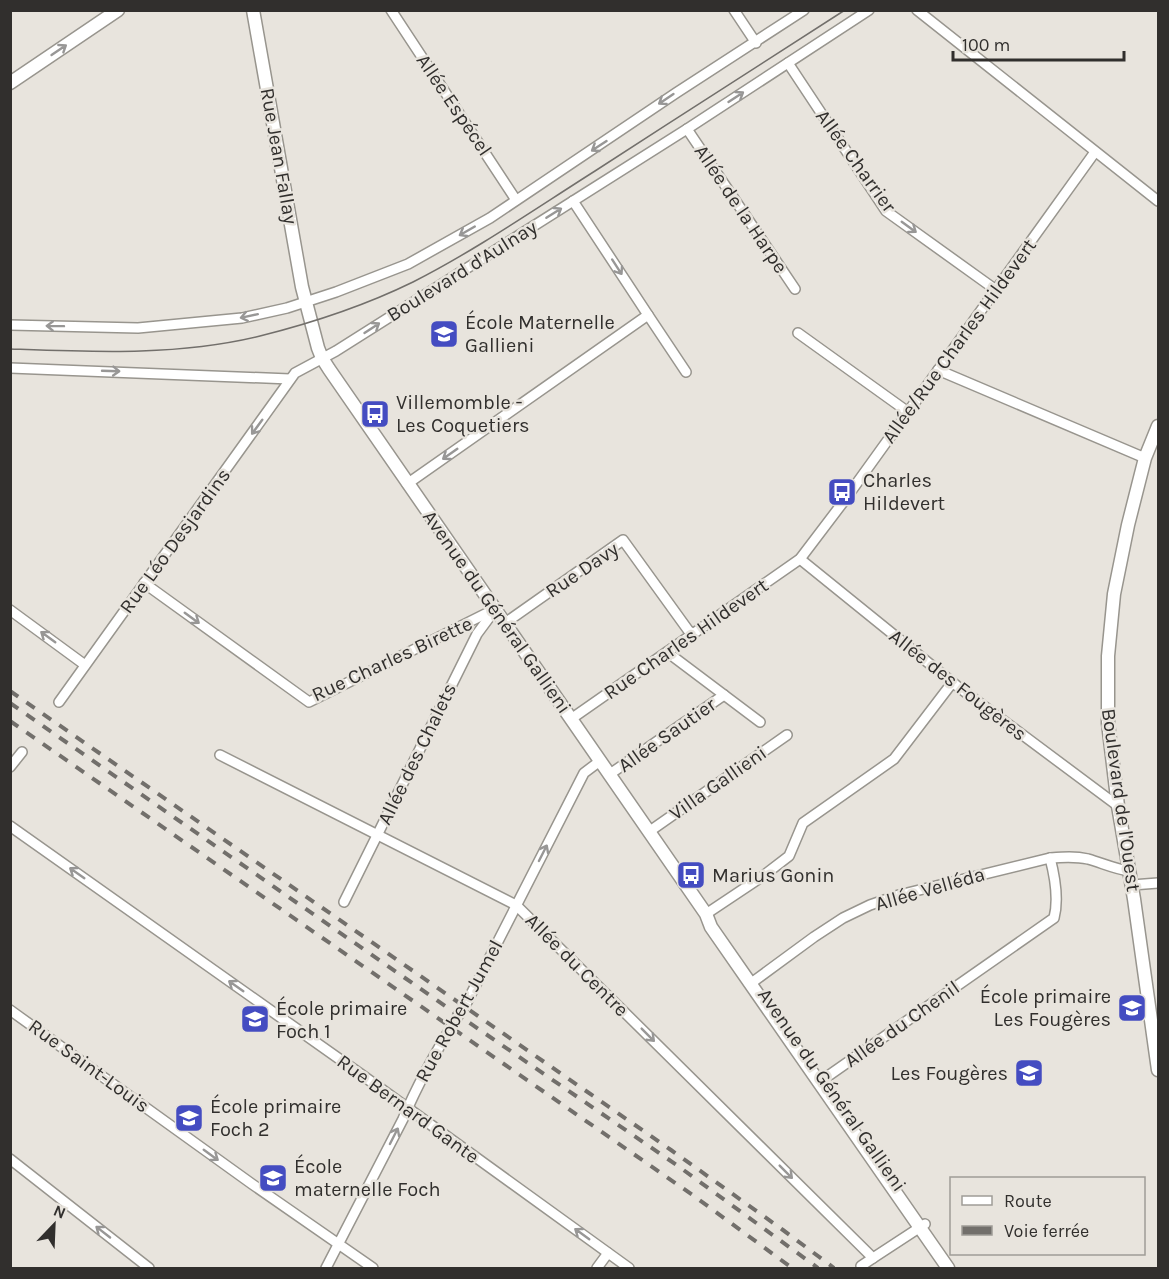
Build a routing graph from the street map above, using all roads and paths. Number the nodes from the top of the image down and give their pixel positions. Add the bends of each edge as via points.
1 (118, 10) edge
2 (253, 10) edge
3 (391, 10) edge
4 (734, 10) edge
5 (804, 10) edge
6 (869, 10) edge
7 (917, 10) edge
8 (756, 42) junction
9 (788, 63) junction
10 (10, 83) edge
11 (687, 129) junction
12 (1095, 152) junction
13 (516, 200) junction
14 (573, 201) junction
15 (1158, 201) edge
16 (795, 289) dead end
17 (996, 290) junction
18 (306, 302) junction
19 (648, 315) junction
20 (10, 325) edge
21 (798, 333) dead end
22 (322, 358) junction
23 (10, 368) edge
24 (938, 370) junction
25 (686, 372) dead end
26 (290, 379) junction
27 (908, 412) junction
28 (1158, 426) edge
29 (1145, 458) junction
30 (407, 484) junction
31 (800, 559) junction
32 (144, 583) junction
33 (495, 609) junction
34 (10, 610) edge
35 (505, 623) junction
36 (693, 634) junction
37 (667, 652) junction
38 (86, 665) junction
39 (952, 682) junction
40 (724, 695) junction
41 (58, 702) dead end
42 (571, 719) junction
43 (760, 723) dead end
44 (787, 735) dead end
45 (22, 752) dead end
46 (220, 756) dead end
47 (600, 761) junction
48 (10, 767) edge
49 (610, 774) junction
50 (1118, 806) junction
51 (10, 826) edge
52 (650, 831) junction
53 (378, 834) junction
54 (1050, 858) junction
55 (1129, 871) junction
56 (1158, 883) edge
57 (1132, 885) junction
58 (344, 902) dead end
59 (516, 905) junction
60 (706, 914) junction
61 (753, 982) junction
62 (10, 1010) edge
63 (1158, 1070) edge
64 (821, 1080) junction
65 (407, 1109) junction
66 (10, 1159) edge
67 (922, 1226) junction
68 (339, 1244) junction
69 (608, 1253) junction
70 (873, 1258) junction
71 (861, 1266) dead end
72 (149, 1269) edge
73 (326, 1269) edge
74 (373, 1269) edge
75 (597, 1269) edge
76 (629, 1269) edge
77 (948, 1269) edge
78 (956, 1269) edge

10 -> 1 street
2 - 18 street, Rue Jean Fallay
3 - 13 street, Allée Espécel
4 - 8 street
5 - 8 street, Boulevard d'Aulnay
6 - 9 street, Boulevard d'Aulnay
7 - 12 street
8 -> 13 street, Boulevard d'Aulnay
11 -> 9 street, Boulevard d'Aulnay
9 -> 17 street, Allée Charrier via 886,211
11 - 14 street, Boulevard d'Aulnay
11 - 16 street, Allée de la Harpe
12 - 15 street
12 - 17 street, Allée/Rue Charles Hildevert
13 -> 18 street, Boulevard d'Aulnay via 408,264
14 -> 19 street
22 -> 14 street, Boulevard d'Aulnay
17 - 24 street, Allée/Rue Charles Hildevert
18 -> 20 street, Boulevard d'Aulnay via 242,318 138,328
18 - 22 street, Avenue du Général Gallieni
19 - 25 street
19 -> 30 street
21 - 27 street
22 - 26 street, Boulevard d'Aulnay
22 - 30 street, Avenue du Général Gallieni
23 -> 26 street
24 - 27 street, Allée/Rue Charles Hildevert
24 - 29 street
26 -> 32 street, Rue Léo Desjardins
27 - 31 street, Allée/Rue Charles Hildevert
28 - 29 street, Boulevard de l'Ouest
29 - 50 street, Boulevard de l'Ouest via 1114,594 1108,656 1108,723
30 - 33 street, Avenue du Général Gallieni
31 - 36 street, Rue Charles Hildevert
31 - 39 street, Allée des Fougères
32 -> 33 street, Rue Charles Birette via 309,702
32 - 38 street, Rue Léo Desjardins
33 - 35 street, Avenue du Général Gallieni
33 - 53 street, Allée des Chalets via 477,634
38 -> 34 street
35 - 36 street, Rue Davy via 623,540
35 - 42 street, Avenue du Général Gallieni
36 - 37 street, Rue Charles Hildevert
37 - 40 street
37 - 42 street, Rue Charles Hildevert
38 - 41 street, Rue Léo Desjardins
39 - 50 street, Allée des Fougères
39 - 60 street via 894,759 803,823 789,856
40 - 43 street
40 - 49 street, Allée Sautier
42 - 47 street, Avenue du Général Gallieni
44 - 52 street, Villa Gallieni
45 - 48 street
46 - 53 street, Allée du Centre
47 - 49 street, Avenue du Général Gallieni
59 -> 47 street, Rue Robert Jumel via 584,773
49 - 52 street, Avenue du Général Gallieni
50 - 55 street, Boulevard de l'Ouest
65 -> 51 street, Rue Bernard Gante
52 - 60 street, Avenue du Général Gallieni
53 - 58 street, Allée des Chalets
53 - 59 street, Allée du Centre
54 - 55 street, Allée Velléda via 1088,859
54 - 61 street, Allée Velléda via 870,905 814,937
54 - 64 street, Allée du Chenil via 1057,907 1054,918
55 - 57 street, Boulevard de l'Ouest
56 - 57 street
57 - 63 street, Boulevard de l'Ouest
59 - 65 street, Rue Robert Jumel
59 -> 70 street, Allée du Centre
60 - 61 street, Avenue du Général Gallieni via 720,925
61 - 64 street, Avenue du Général Gallieni
62 -> 68 street, Rue Saint-Louis
64 - 67 street, Avenue du Général Gallieni
68 -> 65 street, Rue Robert Jumel
69 -> 65 street, Rue Bernard Gante
72 -> 66 street
67 - 70 street
67 - 77 street, Avenue du Général Gallieni
67 - 78 street, Avenue du Général Gallieni
68 - 73 street, Rue Robert Jumel
68 - 74 street, Rue Saint-Louis
69 - 75 street
69 - 76 street, Rue Bernard Gante
70 - 71 street

